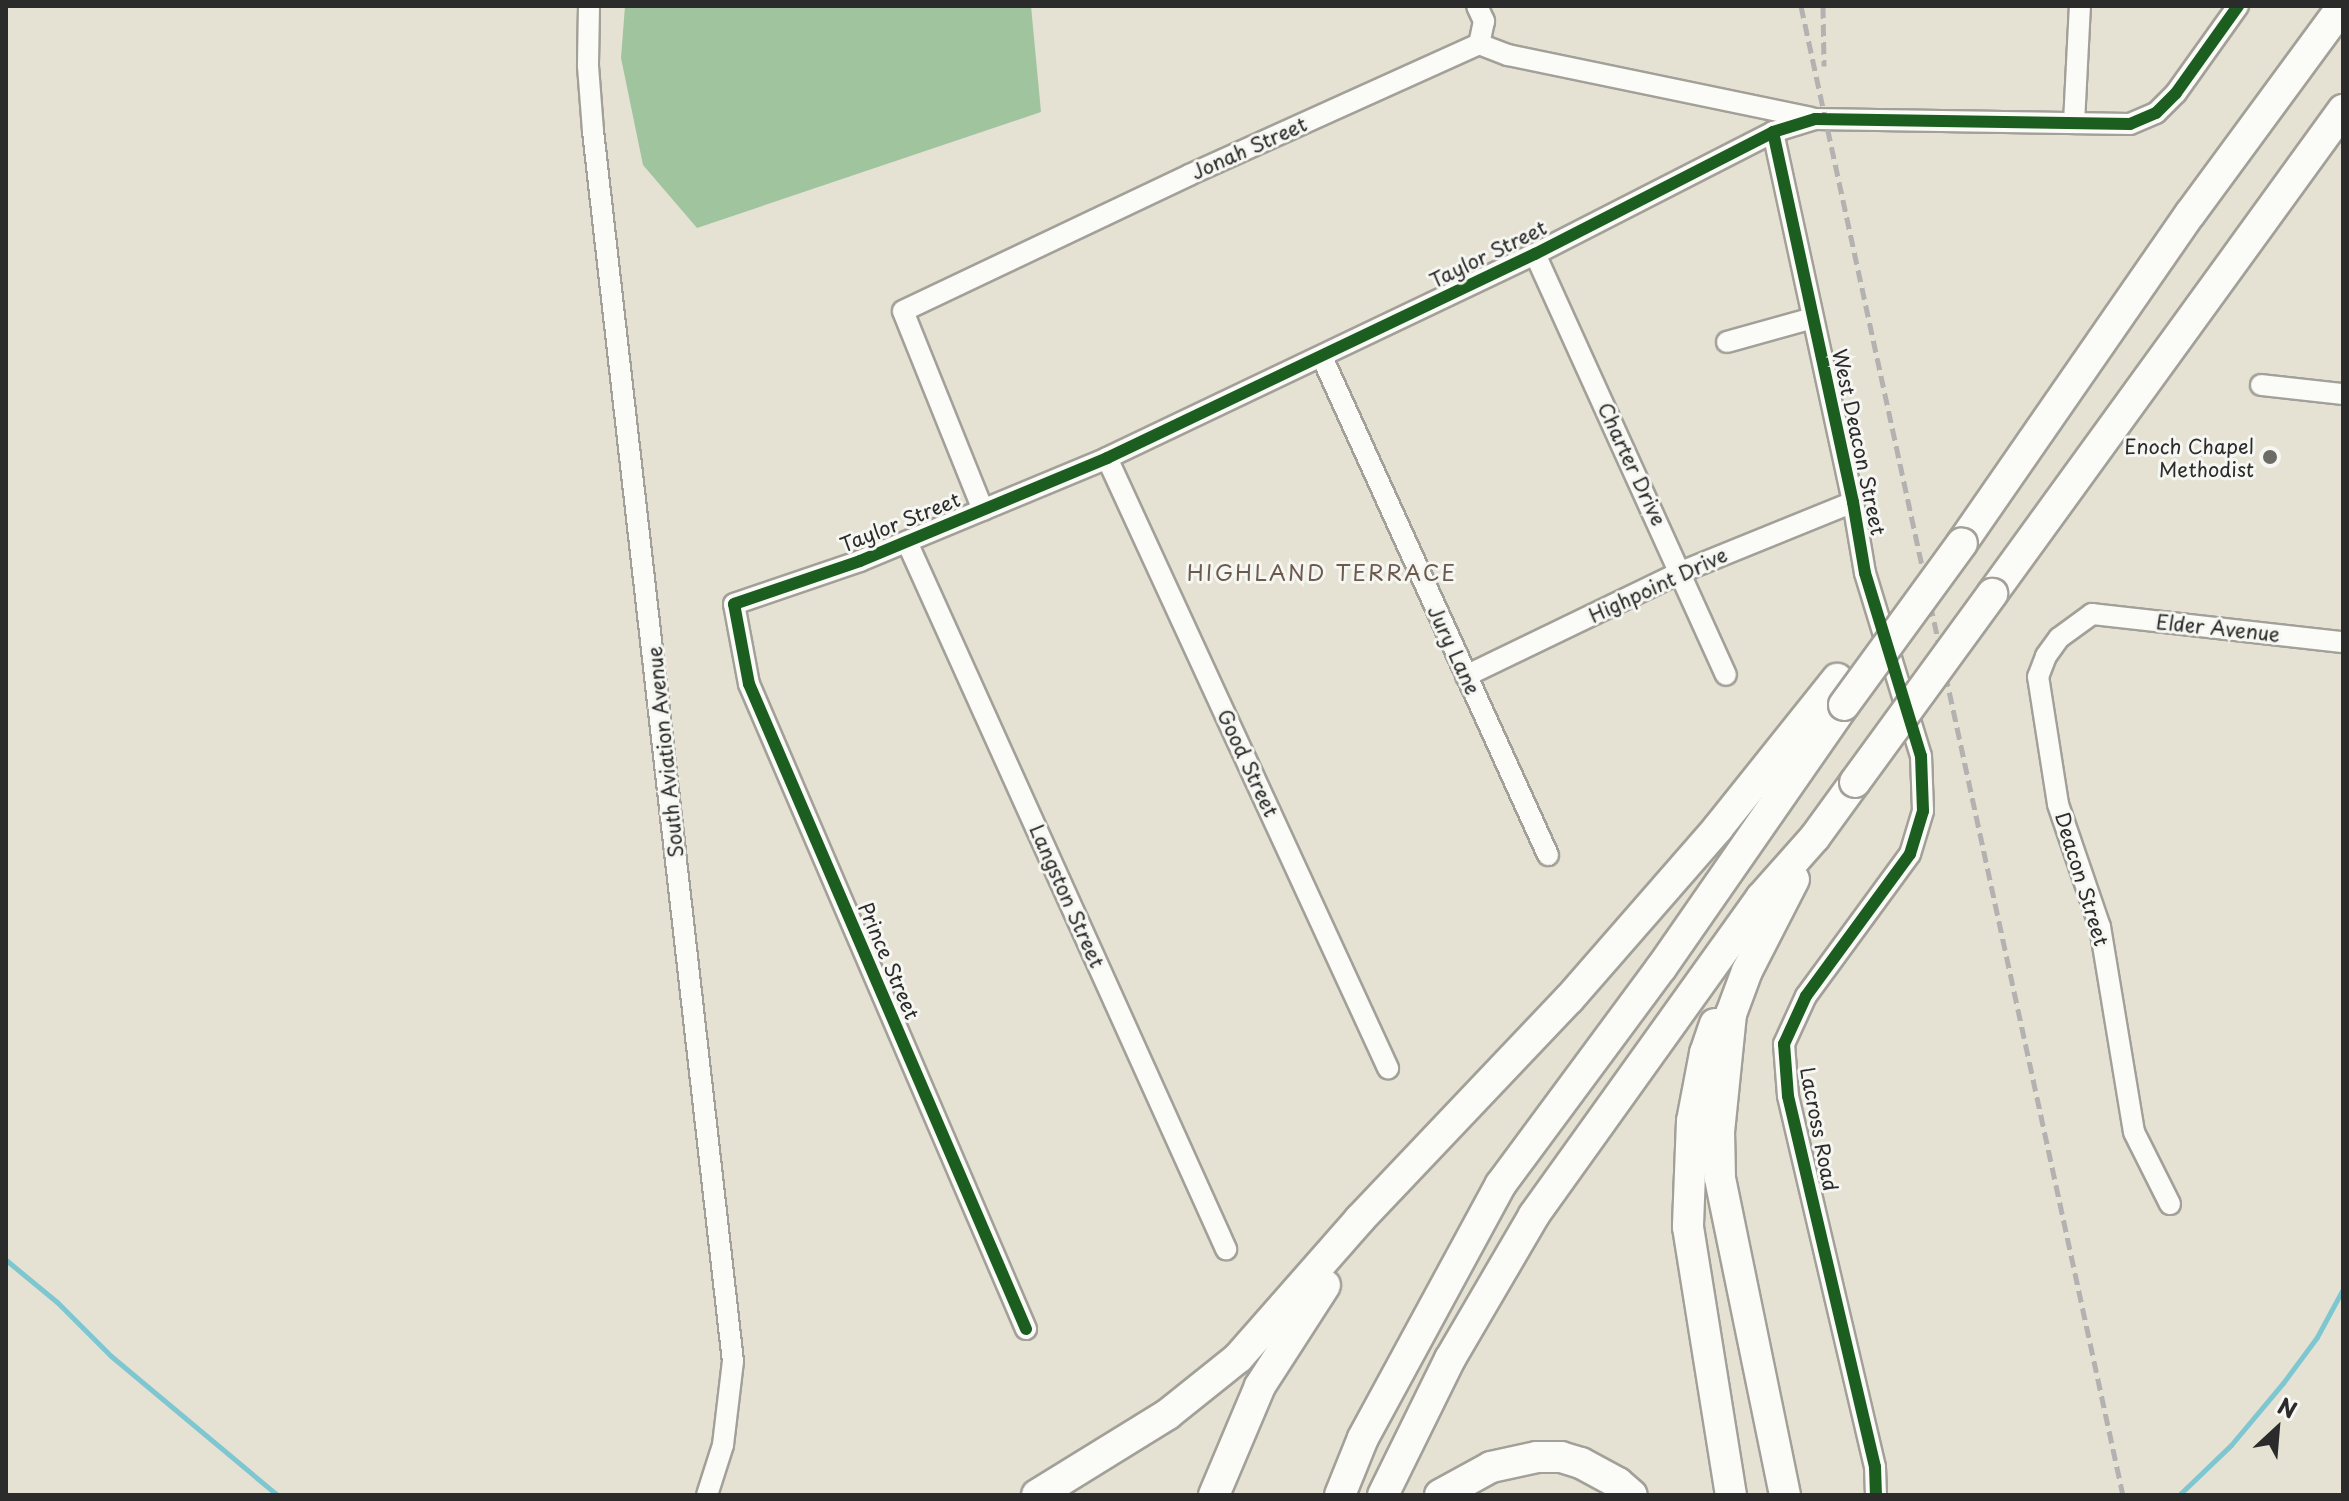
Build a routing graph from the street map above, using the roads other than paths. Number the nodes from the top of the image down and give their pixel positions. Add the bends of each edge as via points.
1 (589, 6) edge
2 (1477, 6) edge
3 (2080, 6) edge
4 (2238, 6) edge
5 (2343, 6) edge
6 (1479, 44) junction
7 (2343, 110) edge
8 (1815, 119) junction
9 (2074, 123) junction
10 (1773, 132) junction
11 (1535, 254) junction
12 (1813, 318) junction
13 (1727, 342) dead end
14 (1322, 357) junction
15 (2261, 385) dead end
16 (2343, 394) edge
17 (1107, 458) junction
18 (1853, 502) junction
19 (983, 510) junction
20 (907, 542) junction
21 (1681, 572) junction
22 (734, 604) joint
23 (2092, 614) joint
24 (2343, 642) edge
25 (1726, 675) dead end
26 (1466, 676) junction
27 (1840, 692) junction
28 (1921, 756) joint
29 (1815, 837) junction
30 (1548, 855) dead end
31 (1784, 897) junction
32 (1388, 1068) dead end
33 (1422, 1155) junction
34 (2170, 1204) dead end
35 (1226, 1249) dead end
36 (1026, 1329) dead end
37 (1782, 1482) edge
38 (707, 1495) edge
39 (1037, 1495) edge
40 (1214, 1495) edge
41 (1340, 1495) edge
42 (1383, 1495) edge
43 (1440, 1495) edge
44 (1632, 1495) edge
45 (1731, 1495) edge
46 (1876, 1495) edge

1 - 38 street, South Aviation Avenue via 593,131 733,1361 723,1445
2 - 6 street via 1484,21
3 - 9 street
4 - 9 street, Taylor Street via 2156,113 2130,124
5 - 27 highway, bridge via 2190,214 1997,497
6 - 8 street via 1508,55
6 - 19 street, Jonah Street via 903,311
7 - 29 highway, bridge
8 - 9 street, Taylor Street
8 - 10 street, Taylor Street
10 - 11 street, Taylor Street
10 - 12 street, West Deacon Street
11 - 14 street, Taylor Street
11 - 21 street, Charter Drive
12 - 13 street
12 - 18 street, West Deacon Street
14 - 17 street, Taylor Street
14 - 26 street, Jury Lane
15 - 16 street
17 - 19 street, Taylor Street
17 - 32 street, Good Street
18 - 21 street, Highpoint Drive
18 - 28 street, West Deacon Street via 1865,573
19 - 20 street, Taylor Street
20 - 22 street, Taylor Street
20 - 35 street, Langston Street
21 - 25 street, Charter Drive
21 - 26 street, Highpoint Drive
22 - 36 street, Prince Street via 749,684
23 - 24 street, Elder Avenue
23 - 34 street, Deacon Street via 2059,638 2038,677 2058,804 2100,927 2134,1132
26 - 30 street, Jury Lane
27 - 33 highway via 1569,999
27 - 41 highway via 1661,968 1501,1184 1363,1438
28 - 46 street, Lacross Road via 1923,811 1910,854 1806,996 1784,1044 1788,1096 1875,1467
29 - 31 highway
29 - 42 highway via 1761,898 1534,1215 1463,1335
31 - 37 highway via 1731,1014 1719,1132 1720,1178
31 - 45 highway via 1747,948 1729,985 1705,1053 1689,1151 1688,1227
33 - 39 highway via 1238,1358 1168,1414
33 - 40 highway via 1281,1350
43 - 44 highway via 1491,1467 1537,1457 1581,1463

